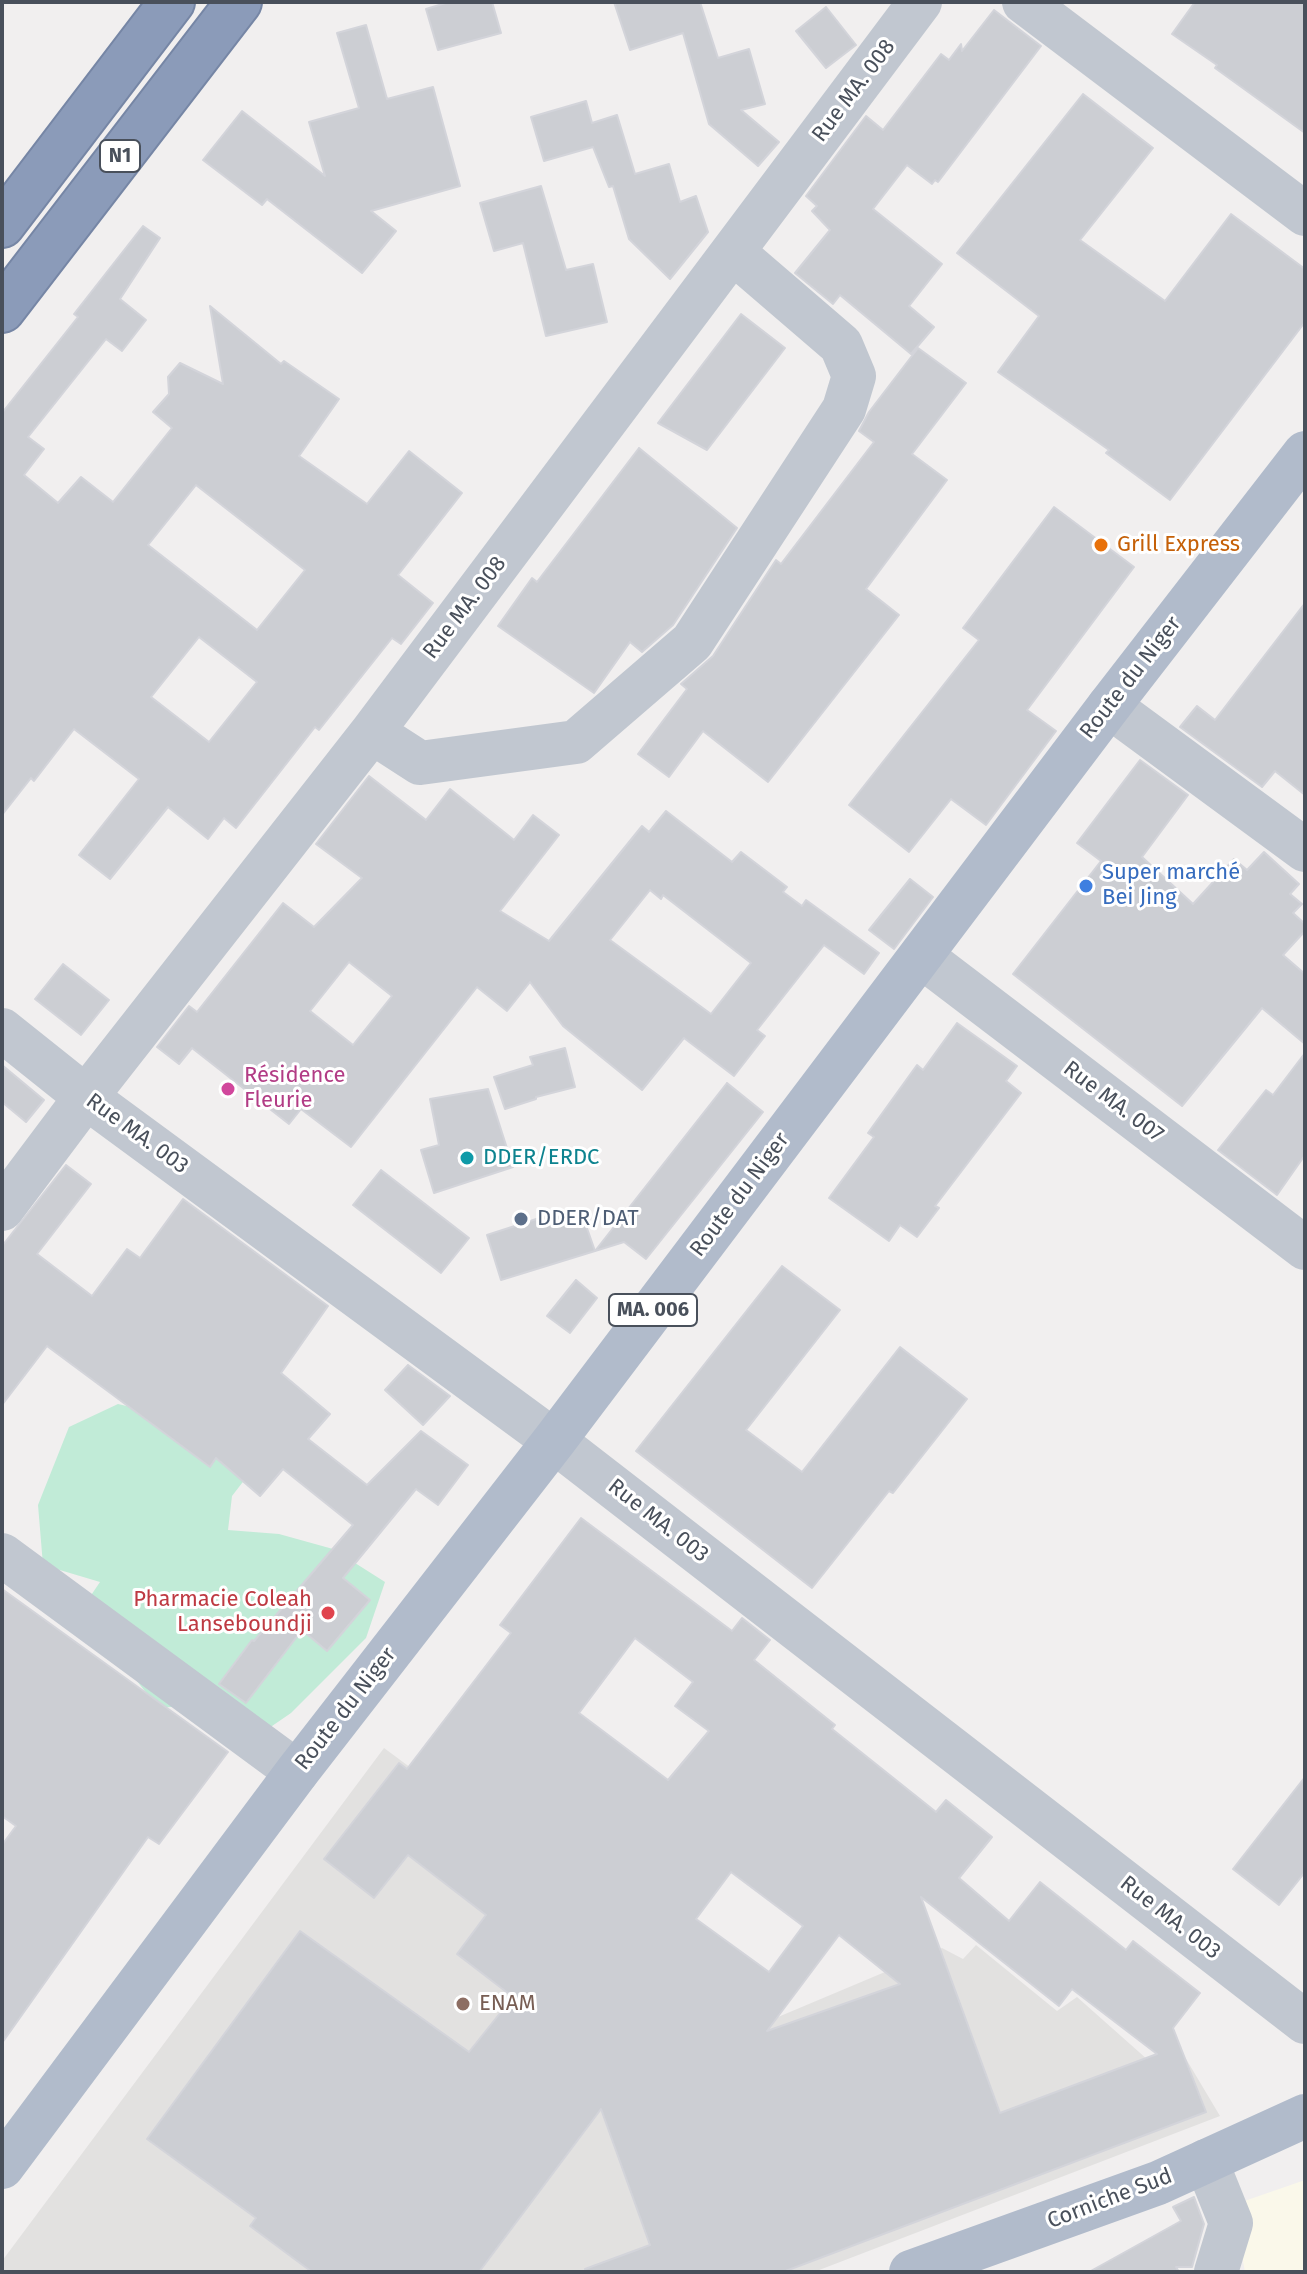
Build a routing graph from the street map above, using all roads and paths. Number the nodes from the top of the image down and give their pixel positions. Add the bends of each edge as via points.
1 (172, 2) edge
2 (239, 2) edge
3 (920, 2) edge
4 (1024, 2) edge
5 (1305, 214) edge
6 (2, 225) edge
7 (734, 253) junction
8 (2, 310) edge
9 (1305, 453) edge
10 (1109, 706) junction
11 (372, 732) junction
12 (1305, 850) edge
13 (921, 956) junction
14 (2, 1030) edge
15 (86, 1097) junction
16 (2, 1209) edge
17 (1305, 1248) edge
18 (554, 1441) junction
19 (2, 1555) edge
20 (297, 1772) junction
21 (1305, 2022) edge
22 (1305, 2116) edge
23 (1206, 2161) junction
24 (2, 2167) edge
25 (911, 2272) edge
26 (1216, 2272) edge

1 - 6 highway, N1
2 - 8 highway, N1
3 - 7 street, Rue MA. 008
4 - 5 street
7 - 11 street, Rue MA. 008
7 - 11 street via 841,345 854,376 844,409 692,642 576,742 420,763
9 - 10 main road, Route du Niger / MA. 006
10 - 12 street
10 - 13 main road, Route du Niger / MA. 006
11 - 15 street, Rue MA. 008
13 - 17 street, Rue MA. 007
13 - 18 main road, Route du Niger / MA. 006
14 - 15 street, Rue MA. 003
15 - 16 street, Rue MA. 008
15 - 18 street, Rue MA. 003
18 - 20 main road, Route du Niger / MA. 006
18 - 21 street, Rue MA. 003
19 - 20 street
20 - 24 main road, Route du Niger / MA. 006
22 - 23 main road, Corniche Sud
23 - 25 main road, Corniche Sud
23 - 26 street via 1231,2223

